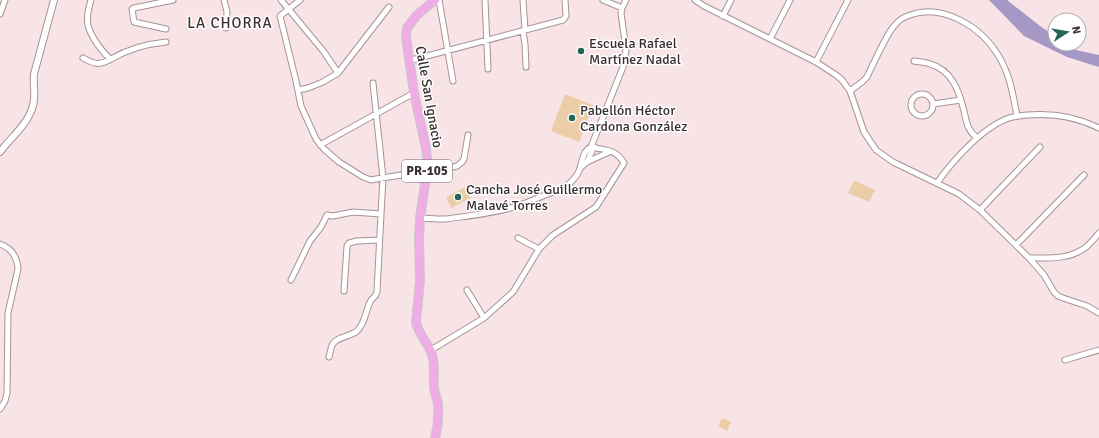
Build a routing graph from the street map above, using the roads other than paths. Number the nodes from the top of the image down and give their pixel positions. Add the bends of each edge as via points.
1 (5, 0) edge
2 (54, 0) edge
3 (91, 0) edge
4 (173, 0) edge
5 (224, 0) edge
6 (281, 0) edge
7 (300, 0) edge
8 (435, 0) edge
9 (439, 0) edge
10 (485, 0) edge
11 (523, 0) edge
12 (565, 0) edge
13 (603, 0) edge
14 (626, 0) edge
15 (695, 0) edge
16 (731, 0) edge
17 (790, 0) edge
18 (848, 0) edge
19 (389, 7) dead end
20 (622, 8) junction
21 (288, 9) junction
22 (0, 14) edge
23 (723, 16) junction
24 (226, 28) dead end
25 (166, 29) dead end
26 (524, 31) junction
27 (770, 39) junction
28 (486, 41) junction
29 (166, 42) dead end
30 (448, 50) junction
31 (83, 58) dead end
32 (111, 59) junction
33 (408, 61) junction
34 (914, 61) dead end
35 (816, 62) junction
36 (526, 67) dead end
37 (488, 69) dead end
38 (338, 73) junction
39 (454, 81) dead end
40 (373, 83) dead end
41 (298, 90) junction
42 (850, 91) junction
43 (414, 93) junction
44 (961, 100) junction
45 (933, 104) junction
46 (377, 114) junction
47 (1017, 116) junction
48 (1099, 128) edge
49 (468, 136) dead end
50 (977, 138) junction
51 (320, 145) junction
52 (1040, 146) dead end
53 (591, 148) junction
54 (610, 151) junction
55 (0, 152) edge
56 (588, 162) junction
57 (580, 168) junction
58 (427, 171) junction
59 (1084, 175) dead end
60 (383, 178) junction
61 (937, 183) junction
62 (980, 210) junction
63 (381, 214) junction
64 (420, 218) junction
65 (1099, 233) edge
66 (518, 238) dead end
67 (379, 240) junction
68 (0, 244) edge
69 (1016, 245) junction
70 (539, 248) junction
71 (1029, 258) junction
72 (292, 280) dead end
73 (467, 290) dead end
74 (344, 291) dead end
75 (1099, 313) edge
76 (484, 318) junction
77 (431, 350) junction
78 (1099, 350) edge
79 (329, 357) dead end
80 (1065, 360) dead end
81 (0, 409) edge
82 (435, 438) edge

1 - 22 street
2 - 55 street via 34,74 33,107 25,123
3 - 32 street via 87,18 88,29
4 - 25 street via 132,9 134,22
5 - 24 street via 227,12
6 - 21 street
7 - 21 street
8 - 33 main road, Calle San Ignacio / PR-105 via 417,15 407,28
9 - 30 street
10 - 28 street
11 - 26 street
12 - 26 street via 566,16 563,20
13 - 20 street
14 - 20 street
15 - 23 street
16 - 23 street
17 - 27 street
18 - 35 street
19 - 38 street
20 - 53 street via 626,49 623,67
21 - 38 street
21 - 41 street via 280,16
23 - 27 street
26 - 28 street
26 - 36 street
27 - 35 street
28 - 30 street
28 - 37 street
29 - 32 street via 148,44
30 - 33 street
30 - 39 street
31 - 32 street via 98,64
33 - 43 main road, Calle San Ignacio / PR-105
34 - 44 street via 930,64 945,72 955,84
35 - 42 street via 842,80
38 - 41 street via 323,82
40 - 46 street
41 - 51 street via 301,106
42 - 47 street via 867,77 895,24 915,13 936,12 960,20 990,44 1006,71
42 - 61 street via 864,132 876,150 892,162
43 - 46 street
43 - 58 main road, Calle San Ignacio / PR-105 via 426,148
44 - 45 street
44 - 50 street via 966,126
45 - 45 street via 928,96 918,95 914,98 912,109 919,116 925,116 929,114
46 - 51 street
46 - 60 street
47 - 48 street via 1057,116 1086,122
47 - 50 street via 1000,122
49 - 58 street via 465,156 460,164
50 - 61 street
51 - 60 street via 339,162 363,177 371,180
52 - 62 street
53 - 54 street
53 - 56 street
53 - 57 street via 585,153
54 - 56 street
54 - 70 street via 619,155 624,163 596,207 553,235
56 - 57 street
57 - 64 street via 567,186 510,208 446,219
58 - 60 street
58 - 64 main road, Calle San Ignacio / PR-105
59 - 69 street
60 - 63 street
61 - 62 street via 959,194
62 - 69 street
63 - 67 street
63 - 72 street via 353,212 327,215 310,241
64 - 77 main road, Calle San Ignacio / PR-105 via 420,281 416,322 420,334
65 - 71 street via 1086,247 1070,256
66 - 70 street
67 - 74 street via 349,243
67 - 79 street via 376,296 370,302 361,325 356,331 335,341
68 - 81 street via 14,254 18,269 8,313 7,393
69 - 71 street
70 - 76 street via 513,292
71 - 75 street via 1058,296
73 - 76 street
76 - 77 street
77 - 82 main road, PR-105 via 438,407
78 - 80 street

